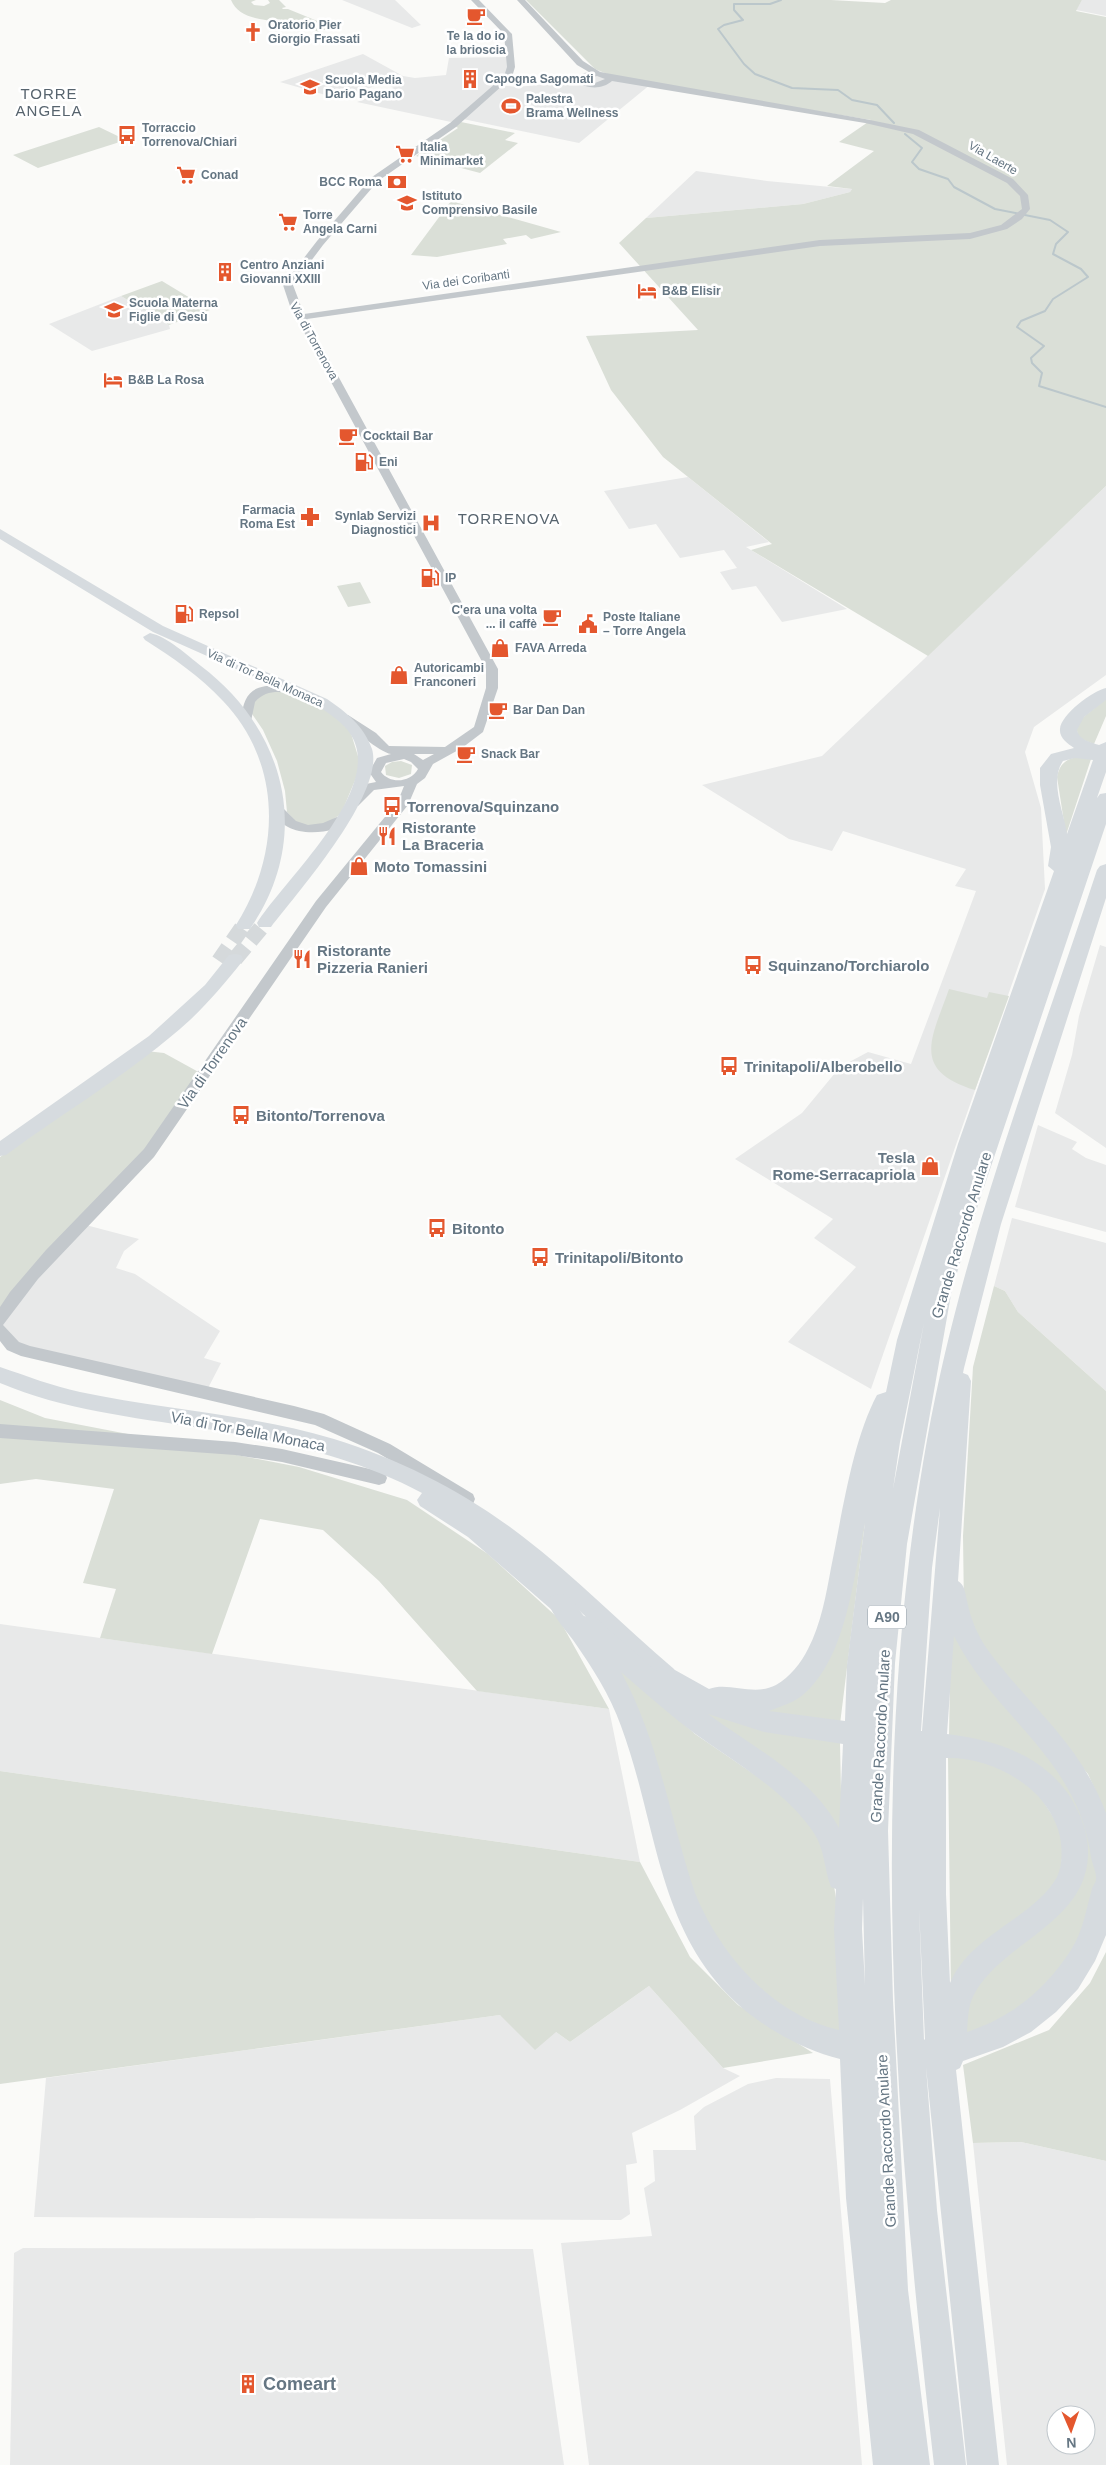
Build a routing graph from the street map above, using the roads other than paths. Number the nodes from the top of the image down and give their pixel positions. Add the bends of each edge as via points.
1 (475, 0) edge
2 (521, 0) edge
3 (580, 62) junction
4 (597, 74) junction
5 (583, 76) junction
6 (606, 81) junction
7 (636, 269) joint
8 (301, 317) junction
9 (0, 533) edge
10 (0, 540) edge
11 (304, 693) junction
12 (1106, 693) edge
13 (344, 717) junction
14 (247, 719) junction
15 (480, 722) junction
16 (367, 732) junction
17 (441, 750) junction
18 (1101, 751) edge
19 (394, 757) junction
20 (413, 758) junction
21 (423, 768) junction
22 (391, 784) junction
23 (410, 788) junction
24 (1106, 798) edge
25 (354, 803) junction
26 (278, 810) junction
27 (344, 818) junction
28 (1106, 870) edge
29 (1106, 899) edge
30 (1052, 904) junction
31 (265, 923) tunnel mouth
32 (244, 925) tunnel mouth
33 (1086, 928) junction
34 (0, 1139) edge
35 (0, 1150) edge
36 (0, 1320) edge
37 (962, 1323) junction
38 (0, 1330) edge
39 (908, 1340) junction
40 (0, 1375) edge
41 (0, 1389) edge
42 (0, 1431) edge
43 (379, 1478) junction
44 (508, 1537) junction
45 (949, 1541) junction
46 (560, 1603) junction
47 (666, 1676) junction
48 (1106, 1869) edge
49 (1106, 1887) edge
50 (848, 1929) junction
51 (945, 2095) junction
52 (889, 2465) edge
53 (914, 2465) edge
54 (950, 2465) edge
55 (983, 2465) edge

1 - 8 street, Via di Torrenova via 508,34 510,75 453,125 375,179 354,203 289,282 290,294
2 - 3 street
3 - 4 street
3 - 5 street
4 - 5 street
4 - 6 street
5 - 6 street via 580,80 583,83
6 - 7 street, Via Laerte via 630,82 871,122 918,133 1012,182 1027,204 1018,219 995,230 970,236 826,242
7 - 8 street, Via dei Coribanti
8 - 15 street, Via di Torrenova via 490,664 493,683
9 - 11 main road, Via di Tor Bella Monaca via 158,629
10 - 14 main road, Via di Tor Bella Monaca via 194,665 224,691
11 - 13 main road, Via di Tor Bella Monaca
11 - 14 street via 262,690 249,701
12 - 18 highway via 1077,714 1068,727 1072,740
13 - 16 street
13 - 25 main road, Via di Tor Bella Monaca via 358,735 366,755 364,779
14 - 26 main road, Via di Tor Bella Monaca via 274,776
15 - 17 street
15 - 21 street, Via di Torrenova via 479,729
16 - 17 street via 389,750
16 - 19 street via 373,749
17 - 20 street
18 - 30 highway
18 - 30 highway via 1061,755 1053,760 1047,772 1060,845 1060,857 1052,880
19 - 20 street
19 - 22 street via 381,762 376,770 379,778
20 - 21 street
21 - 23 street
22 - 23 street
22 - 25 street via 370,787
23 - 36 street, Via di Torrenova via 321,904 149,1153 28,1279
24 - 53 highway, Grande Raccordo Anulare / A90 via 941,1289 895,1544 882,1664 875,1840 893,2290
25 - 27 main road, Via di Tor Bella Monaca
26 - 27 street via 287,822 300,828 321,828
26 - 32 main road, Via di Tor Bella Monaca via 277,837 270,871
27 - 31 main road, Via di Tor Bella Monaca
28 - 33 highway, Grande Raccordo Anulare / A90
29 - 33 highway
30 - 39 highway via 965,1152
33 - 37 highway, Grande Raccordo Anulare / A90 via 1006,1172
34 - 35 main road via 148,1033 227,960 202,997 170,1026 135,1055
37 - 45 highway via 959,1421
37 - 54 highway, Grande Raccordo Anulare / A90 via 937,1448 915,1594 905,1835 908,1988 919,2176
38 - 44 street via 10,1344 27,1352 294,1412 344,1427 380,1445 477,1506
39 - 47 highway via 871,1443 830,1625 807,1673 792,1689 781,1695 747,1702 712,1696
39 - 50 highway via 888,1442 860,1665
40 - 44 main road, Via di Tor Bella Monaca via 32,1388 81,1401 239,1426 336,1449 427,1486
41 - 43 main road, Via di Tor Bella Monaca via 44,1406 279,1446 341,1463
42 - 43 street via 259,1451
43 - 46 main road, Via di Tor Bella Monaca via 426,1499 468,1526
44 - 47 main road, Via di Tor Bella Monaca
45 - 48 highway via 953,1598 961,1630 982,1662 1041,1729 1080,1781 1097,1822
45 - 51 highway via 933,1752 932,1814 936,1993
46 - 49 highway via 611,1676 632,1720 675,1877 695,1927 719,1964 745,1993 774,2016 818,2038 859,2050 924,2054 969,2046 1014,2028 1040,2010 1063,1986 1094,1932
46 - 50 highway via 683,1710 770,1773 815,1814 836,1850
47 - 51 highway via 698,1698 732,1713 768,1723 966,1748 1005,1759 1024,1770 1056,1798 1068,1818 1074,1839 1072,1873 1061,1893 989,1956 964,1984 956,2010
50 - 52 highway via 861,2198
51 - 55 highway

